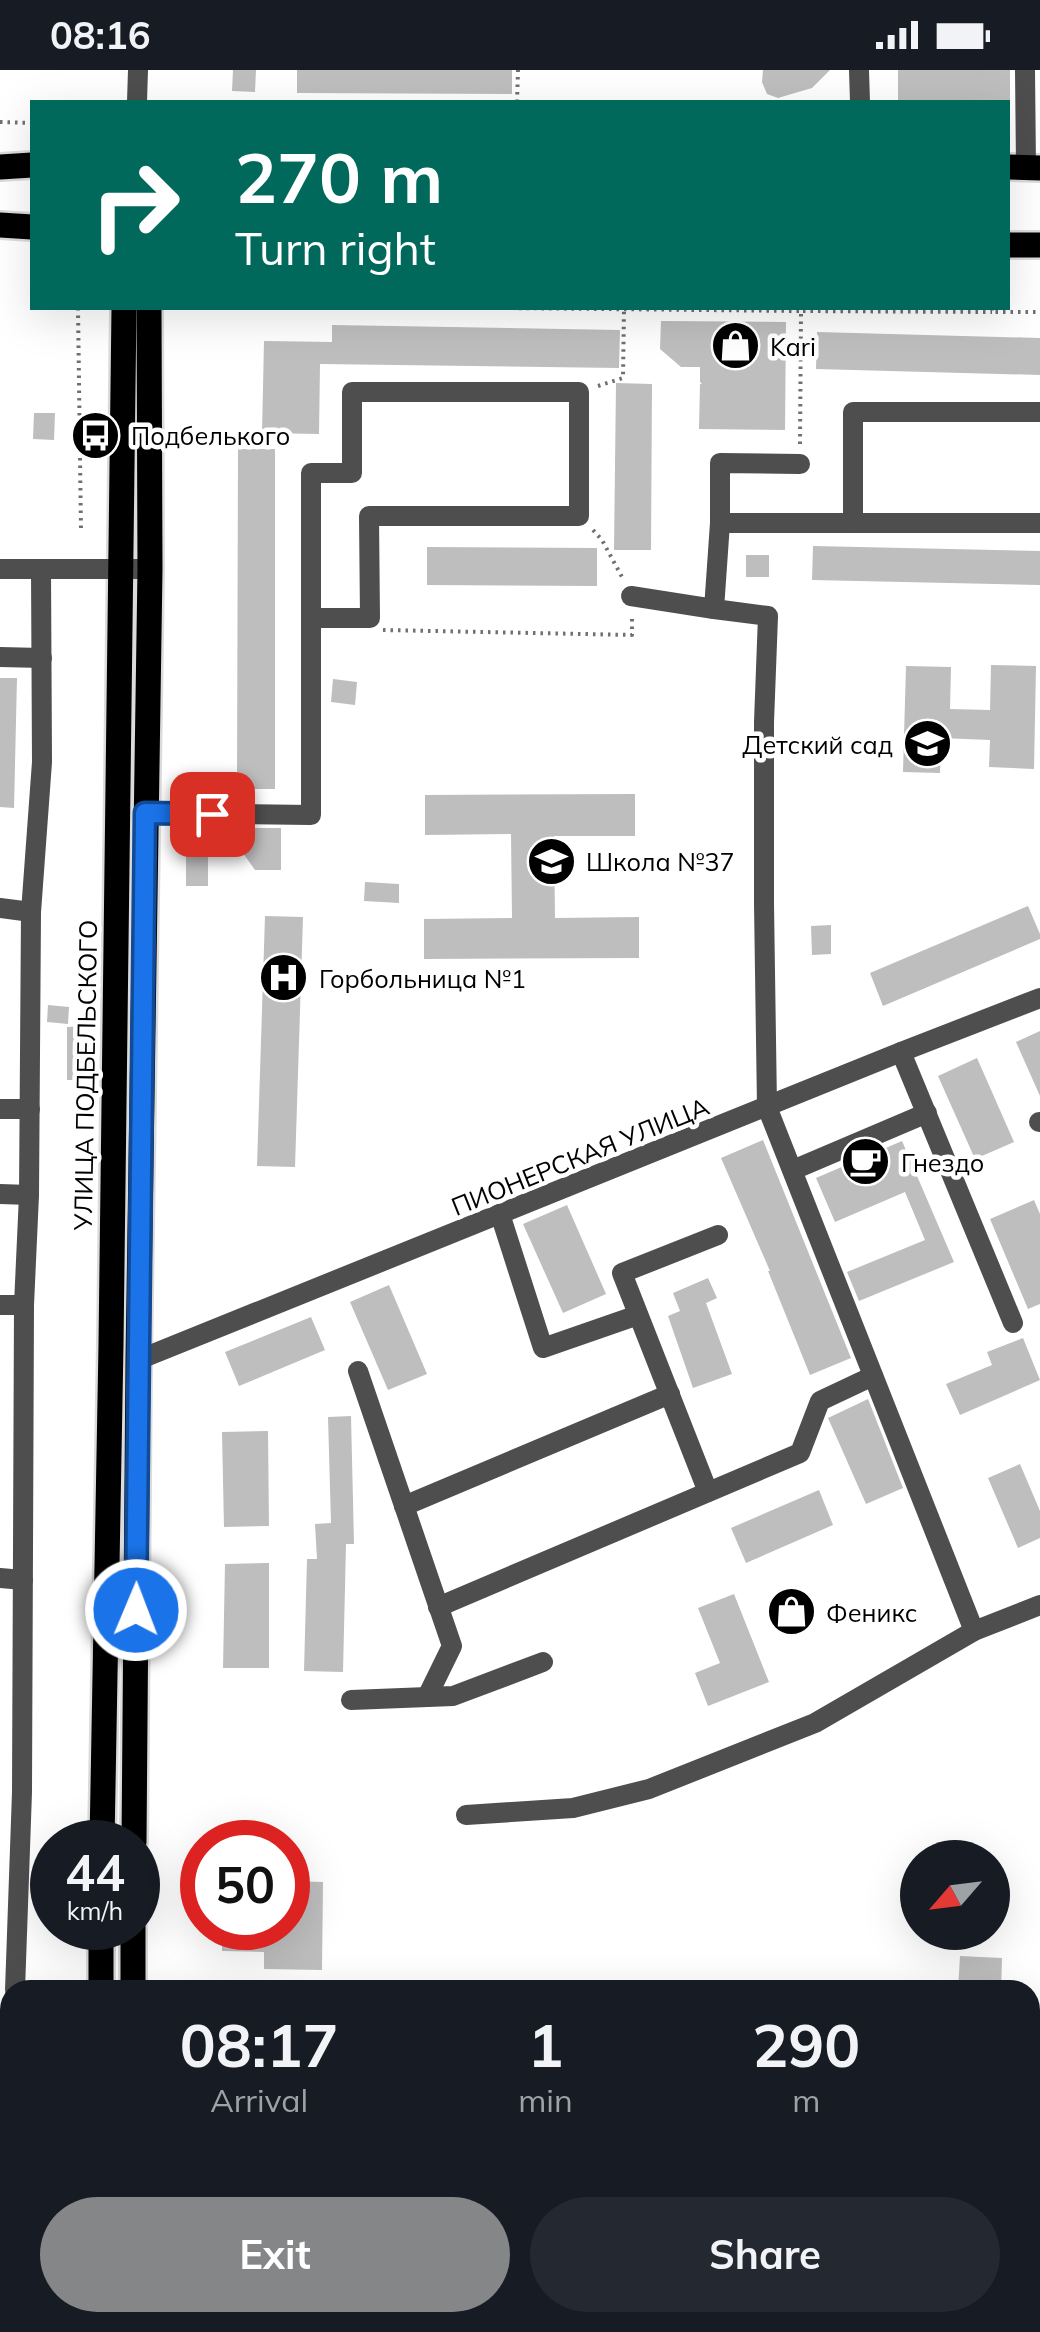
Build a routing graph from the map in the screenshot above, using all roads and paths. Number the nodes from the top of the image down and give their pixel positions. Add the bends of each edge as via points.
1 (138, 70) edge
2 (518, 70) edge
3 (859, 70) edge
4 (1025, 70) edge
5 (137, 100) edge
6 (517, 100) edge
7 (860, 100) edge
8 (0, 122) edge
9 (30, 123) edge
10 (30, 165) edge
11 (0, 167) edge
12 (1024, 167) edge
13 (0, 225) edge
14 (30, 227) edge
15 (1010, 245) edge
16 (1040, 245) edge
17 (78, 310) edge
18 (124, 310) edge
19 (148, 310) edge
20 (624, 310) edge
21 (712, 310) edge
22 (992, 310) edge
23 (801, 311) junction
24 (1040, 312) edge
25 (579, 392) junction
26 (1040, 412) edge
27 (800, 464) joint
28 (579, 516) junction
29 (1040, 523) edge
30 (720, 524) junction
31 (853, 524) junction
32 (81, 530) dead end
33 (0, 569) edge
34 (121, 569) junction
35 (150, 569) junction
36 (41, 570) junction
37 (631, 596) junction
38 (714, 609) junction
39 (311, 618) junction
40 (370, 618) junction
41 (0, 657) edge
42 (42, 658) junction
43 (145, 813) junction
44 (0, 908) edge
45 (31, 912) junction
46 (1040, 998) edge
47 (900, 1052) junction
48 (768, 1107) junction
49 (0, 1109) edge
50 (30, 1109) junction
51 (927, 1113) junction
52 (793, 1170) junction
53 (0, 1194) edge
54 (29, 1194) junction
55 (500, 1214) junction
56 (718, 1235) dead end
57 (0, 1305) edge
58 (24, 1306) junction
59 (638, 1314) junction
60 (1013, 1323) dead end
61 (138, 1360) junction
62 (358, 1371) dead end
63 (873, 1376) junction
64 (670, 1394) junction
65 (708, 1492) junction
66 (404, 1506) junction
67 (108, 1548) junction
68 (136, 1549) junction
69 (0, 1578) edge
70 (23, 1580) junction
71 (1040, 1605) edge
72 (438, 1607) junction
73 (974, 1631) junction
74 (543, 1662) dead end
75 (427, 1697) junction
76 (351, 1700) dead end
77 (466, 1815) dead end
78 (102, 1820) edge
79 (134, 1820) edge
80 (101, 1950) edge
81 (133, 1950) edge
82 (16, 1980) edge
83 (101, 1980) edge
84 (133, 1980) edge

1 - 5 street
2 - 6 path
3 - 7 street
4 - 12 street
8 - 9 path
10 - 11 main road
13 - 14 main road
15 - 16 main road
17 - 32 path
18 - 34 main road, УЛИЦА ПОДБЕЛЬСКОГО
19 - 35 main road
20 - 25 path via 623,378
21 - 23 path
22 - 23 path
22 - 24 path
23 - 27 path
25 - 28 street
25 - 39 street via 352,392 352,473 311,473
26 - 31 street via 853,412
27 - 30 street via 720,464
28 - 37 path via 602,540
28 - 40 street via 370,516
29 - 31 street
30 - 31 street
30 - 38 street
33 - 36 street
34 - 35 street
34 - 36 street
34 - 67 main road, УЛИЦА ПОДБЕЛЬСКОГО
35 - 43 main road
36 - 42 street
37 - 38 street
37 - 40 path via 632,635 375,630
38 - 48 street via 768,616
39 - 40 street
39 - 43 street via 311,815
41 - 42 street
42 - 45 street
43 - 61 main road
44 - 45 street
45 - 50 street
46 - 47 street, ПИОНЕРСКАЯ УЛИЦА
47 - 48 street, ПИОНЕРСКАЯ УЛИЦА
47 - 51 street
48 - 52 street
48 - 55 street, ПИОНЕРСКАЯ УЛИЦА
49 - 50 street
50 - 54 street
51 - 52 street
51 - 60 street
52 - 63 street
53 - 54 street
54 - 58 street
55 - 59 street via 542,1348
55 - 61 street, ПИОНЕРСКАЯ УЛИЦА
56 - 59 street via 622,1273
57 - 58 street
58 - 70 street
59 - 64 street
61 - 68 main road
62 - 66 street
63 - 65 street via 820,1401 800,1453
63 - 73 street
64 - 65 street
64 - 66 street
65 - 72 street
66 - 72 street
67 - 68 main road
67 - 78 main road, УЛИЦА ПОДБЕЛЬСКОГО
68 - 79 main road
69 - 70 street
70 - 82 street
71 - 73 street
72 - 75 street via 452,1646
73 - 77 street via 814,1724 649,1789 573,1808
74 - 75 street via 453,1696
75 - 76 street
80 - 83 main road
81 - 84 main road

